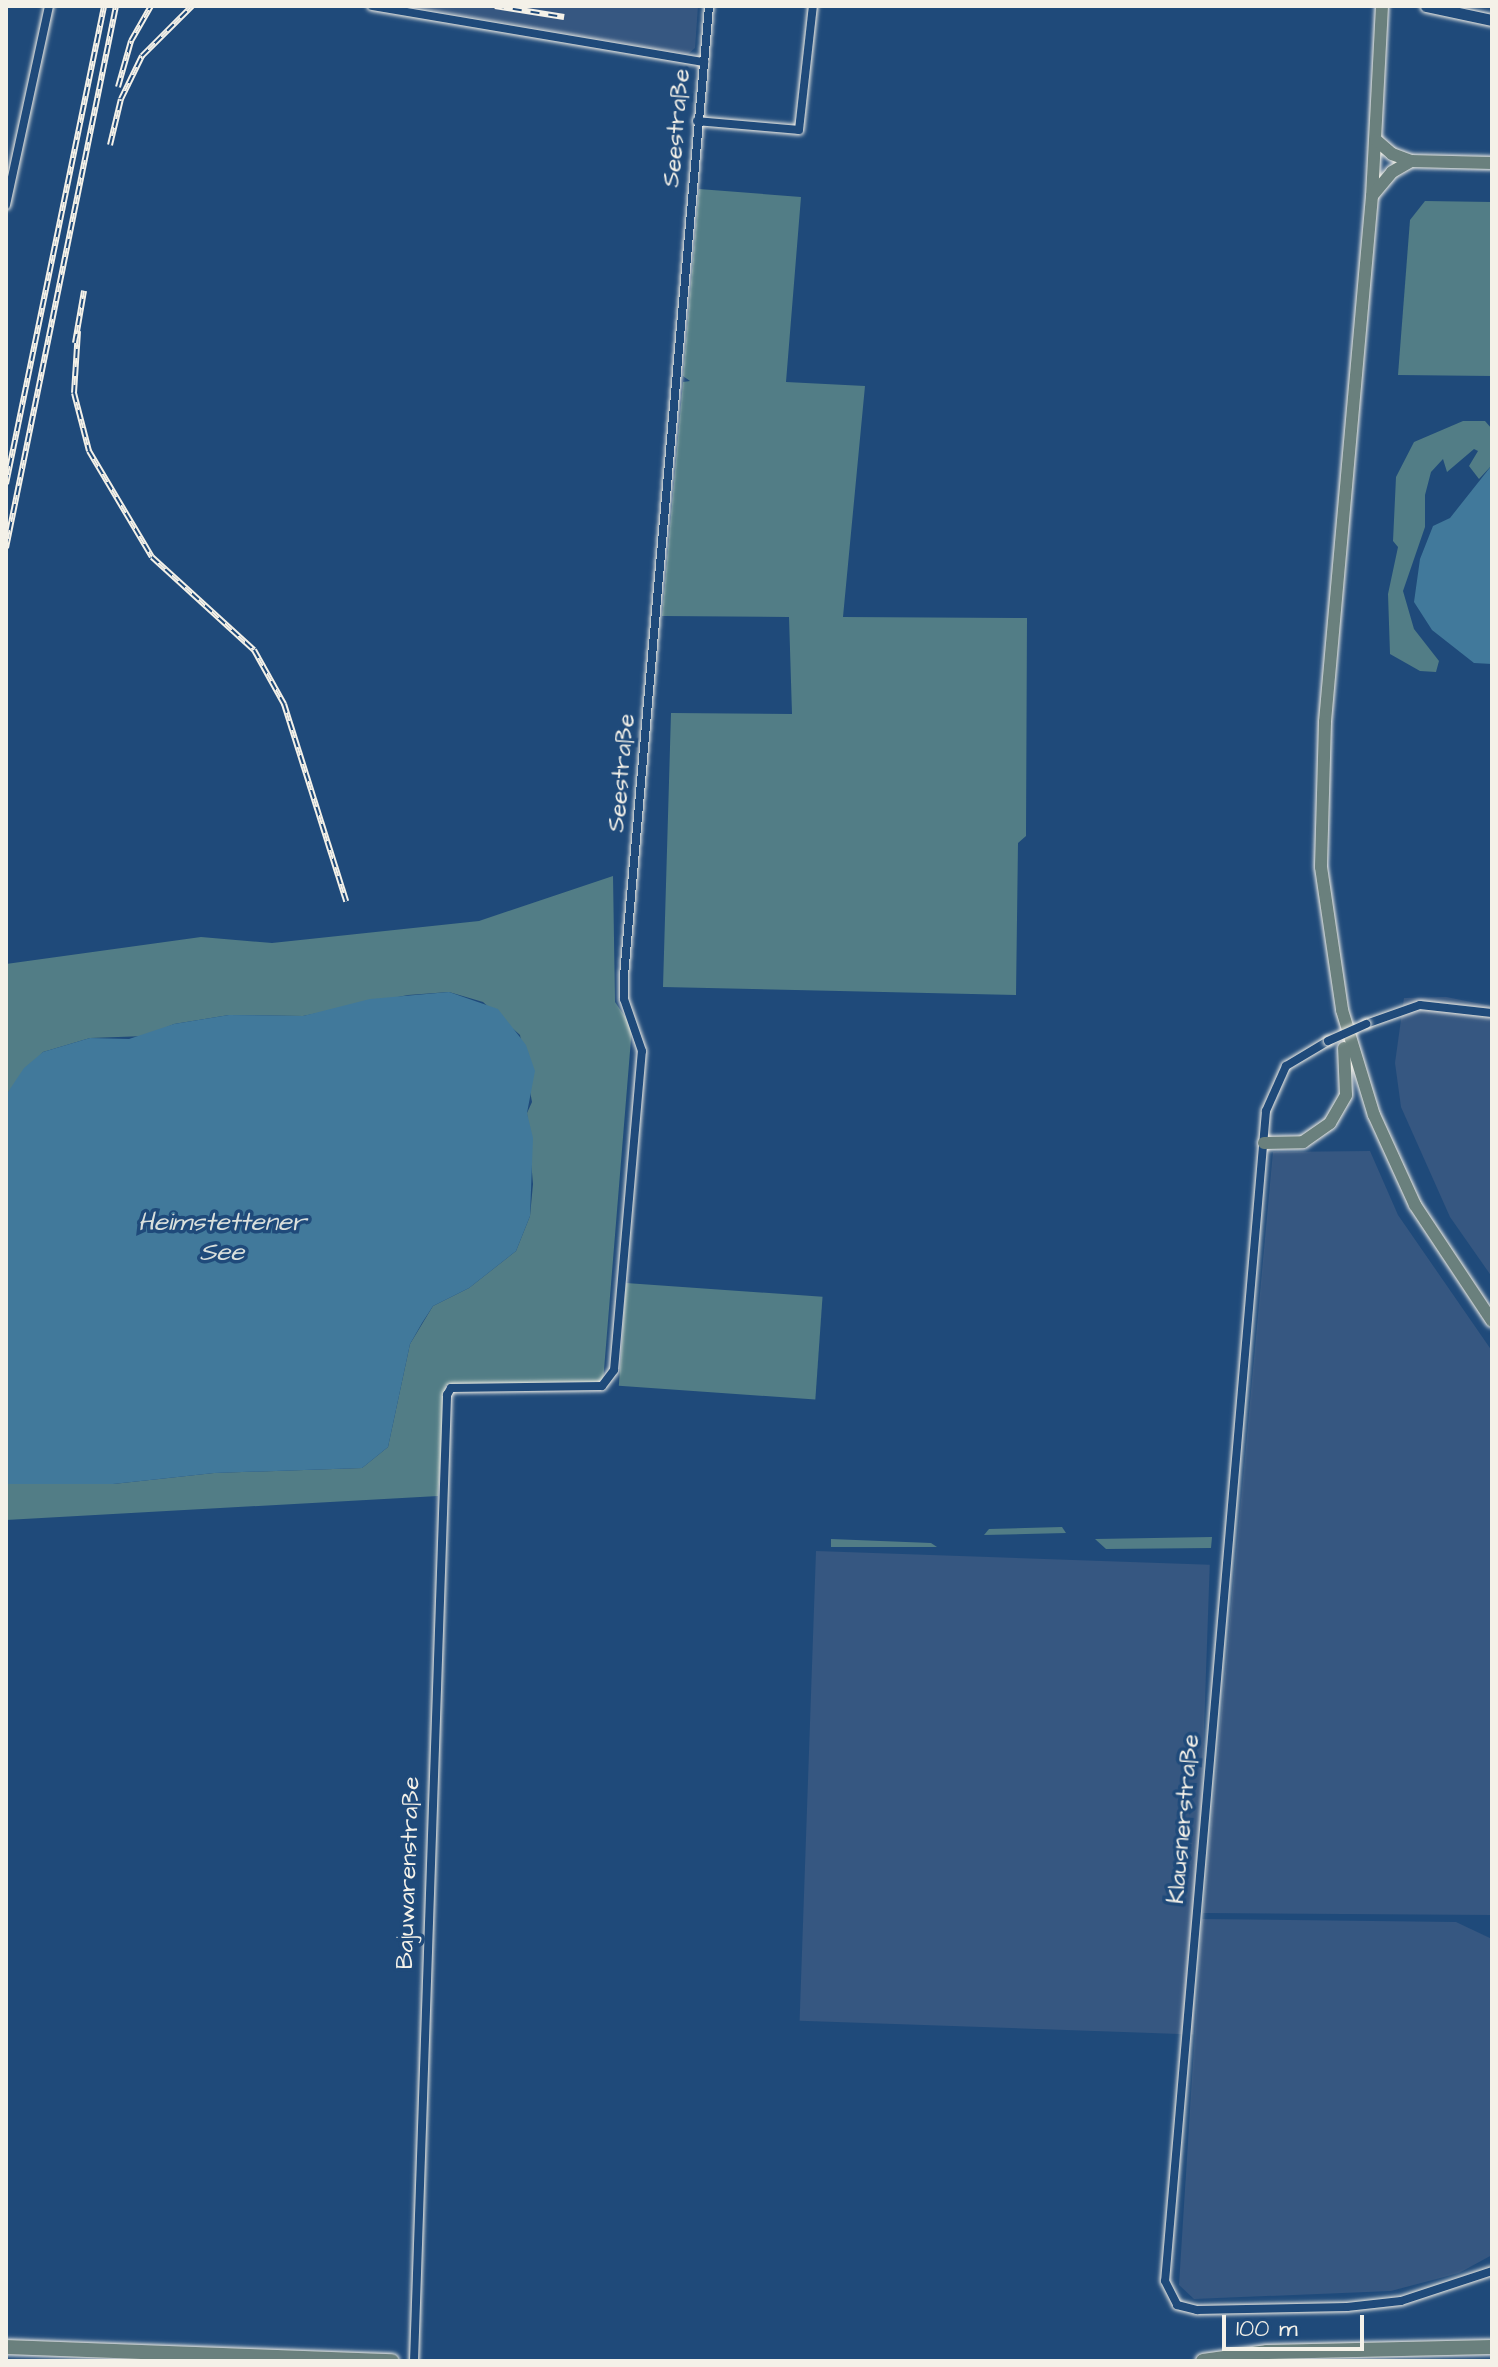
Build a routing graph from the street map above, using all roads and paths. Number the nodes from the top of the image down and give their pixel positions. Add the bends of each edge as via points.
1 (49, 6) edge
2 (372, 6) edge
3 (709, 6) edge
4 (813, 6) edge
5 (1382, 6) edge
6 (1426, 6) edge
7 (1492, 20) edge
8 (704, 62) junction
9 (697, 121) junction
10 (1376, 140) junction
11 (1411, 161) junction
12 (1492, 163) edge
13 (1372, 196) junction
14 (6, 201) edge
15 (1337, 987) junction
16 (1492, 1013) edge
17 (1264, 1143) junction
18 (1492, 1321) edge
19 (451, 1388) joint
20 (1492, 2271) edge
21 (6, 2347) edge
22 (1492, 2347) edge
23 (392, 2361) edge
24 (414, 2361) edge
25 (1203, 2361) edge

1 - 14 street
2 - 8 street
3 - 8 street, Seestraße
4 - 9 street via 799,130
5 - 10 main road
6 - 7 main road
8 - 9 street, Seestraße
9 - 19 street, Seestraße via 624,976 624,999 642,1051 614,1370 602,1386
10 - 11 main road
10 - 13 main road
11 - 12 main road
11 - 13 main road via 1392,172
13 - 15 main road via 1323,765 1321,867
15 - 17 main road via 1333,1007 1348,1077 1339,1111 1303,1142
15 - 18 main road via 1360,1076 1391,1156 1442,1250
16 - 17 street, Klausnerstraße, bridge via 1420,1005 1293,1059 1279,1074 1268,1100
17 - 20 street, Klausnerstraße via 1165,2257 1167,2294 1177,2305 1197,2310 1347,2307 1401,2301
19 - 24 street, Bajuwarenstraße via 441,1513
21 - 23 highway
22 - 25 highway via 1267,2352

